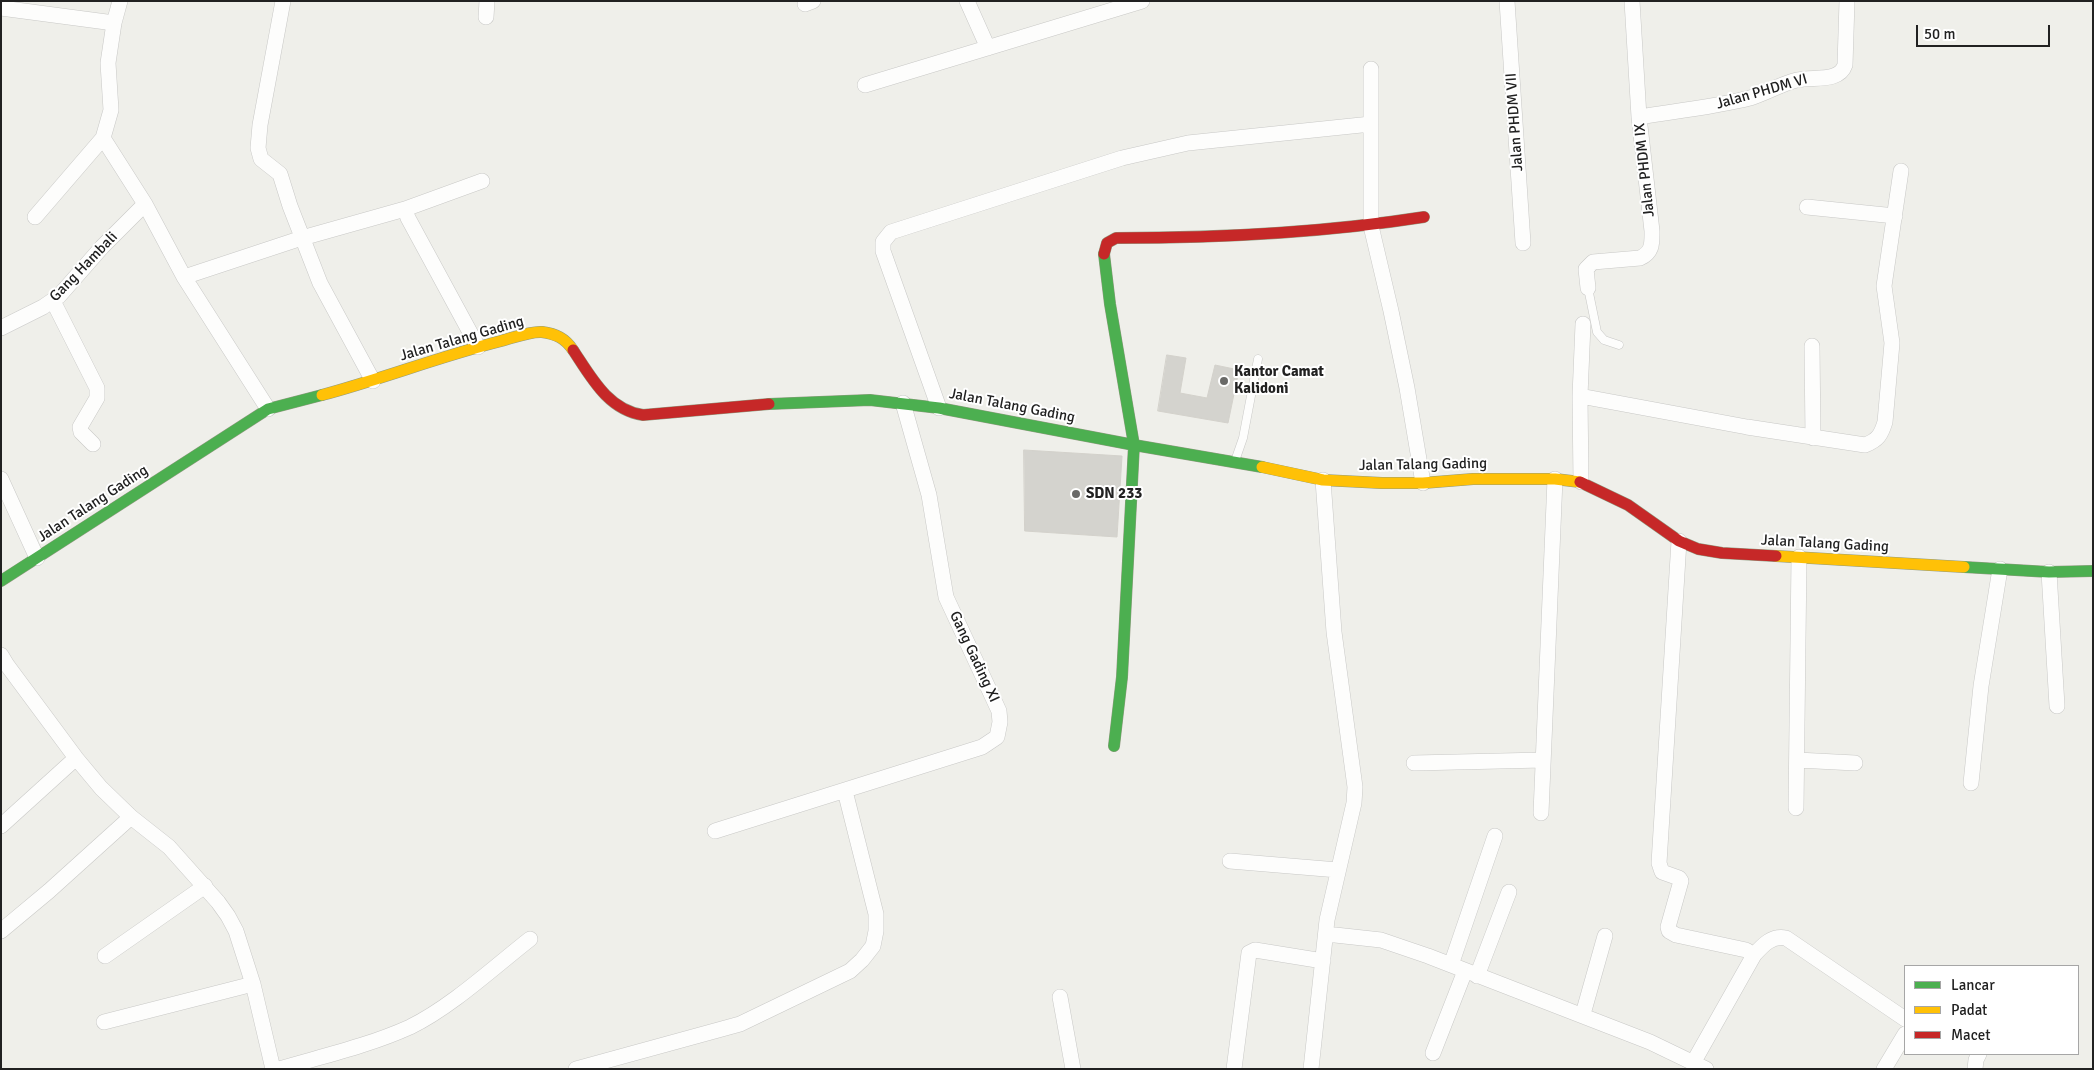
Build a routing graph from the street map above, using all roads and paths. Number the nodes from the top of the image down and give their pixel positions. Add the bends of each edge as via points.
1 (120, 1) edge
2 (283, 1) edge
3 (487, 1) edge
4 (967, 1) edge
5 (1142, 1) edge
6 (1507, 1) edge
7 (1632, 1) edge
8 (1845, 1) edge
9 (1, 8) edge
10 (486, 17) dead end
11 (114, 23) junction
12 (988, 48) junction
13 (1370, 69) dead end
14 (865, 85) dead end
15 (1639, 117) junction
16 (1371, 124) junction
17 (103, 138) junction
18 (1901, 171) dead end
19 (482, 181) dead end
20 (1807, 207) dead end
21 (140, 209) junction
22 (405, 209) junction
23 (1895, 216) junction
24 (35, 217) dead end
25 (1424, 217) dead end
26 (1371, 226) junction
27 (302, 238) junction
28 (1523, 243) dead end
29 (184, 277) junction
30 (1588, 288) joint
31 (53, 301) junction
32 (1583, 324) dead end
33 (1, 328) edge
34 (1619, 345) dead end
35 (1812, 346) dead end
36 (478, 347) junction
37 (1258, 359) dead end
38 (372, 381) junction
39 (1580, 396) junction
40 (903, 403) junction
41 (939, 408) junction
42 (268, 409) junction
43 (1813, 438) junction
44 (93, 444) dead end
45 (1134, 445) junction
46 (1235, 461) junction
47 (1, 479) edge
48 (1555, 479) junction
49 (1323, 480) junction
50 (1581, 482) junction
51 (1422, 483) junction
52 (1678, 541) junction
53 (1799, 557) junction
54 (37, 558) junction
55 (2000, 569) junction
56 (2093, 571) edge
57 (2049, 572) junction
58 (1, 581) edge
59 (1, 655) edge
60 (2057, 706) dead end
61 (1114, 746) dead end
62 (76, 758) junction
63 (1543, 760) junction
64 (1797, 760) junction
65 (1414, 763) dead end
66 (1855, 763) dead end
67 (1971, 783) dead end
68 (845, 790) junction
69 (1796, 808) dead end
70 (1541, 813) dead end
71 (131, 817) junction
72 (1, 826) edge
73 (715, 832) dead end
74 (1495, 836) dead end
75 (1230, 861) dead end
76 (1338, 870) junction
77 (205, 886) junction
78 (1509, 892) dead end
79 (1, 931) edge
80 (1326, 934) junction
81 (1605, 936) dead end
82 (530, 939) dead end
83 (1754, 955) junction
84 (105, 956) dead end
85 (1323, 961) junction
86 (1464, 971) junction
87 (253, 984) junction
88 (1060, 997) dead end
89 (1583, 1014) junction
90 (1904, 1018) edge
91 (104, 1022) dead end
92 (1904, 1036) edge
93 (1433, 1053) dead end
94 (1700, 1066) edge
95 (273, 1069) edge
96 (279, 1069) edge
97 (576, 1069) edge
98 (1073, 1069) edge
99 (1234, 1069) edge
100 (1311, 1069) edge
101 (1884, 1069) edge

1 - 11 street
2 - 27 street via 258,148 261,159 280,174
3 - 10 street
4 - 12 street
5 - 12 street
6 - 28 street, Jalan PHDM VII
7 - 15 street, Jalan PHDM IX
8 - 15 street, Jalan PHDM VI via 1845,65 1838,74 1830,78 1796,80 1727,104
9 - 11 street
11 - 17 street via 108,63 110,110
12 - 14 street
13 - 16 street
15 - 30 street, Jalan PHDM IX via 1652,231 1651,248 1640,258 1593,262 1586,269
16 - 26 street
16 - 41 street via 1188,143 1122,158 891,232 882,242 883,251
17 - 21 street
17 - 24 street
18 - 23 street
19 - 22 street
20 - 23 street
21 - 29 street
21 - 31 street, Gang Hambali
22 - 27 street
22 - 36 street
23 - 43 street via 1884,286 1892,343 1882,432 1865,445
25 - 26 street
26 - 45 street via 1258,236 1116,238 1109,242 1104,252 1110,304
26 - 51 street via 1403,368
27 - 29 street
27 - 38 street via 320,283
29 - 42 street
30 - 34 lane via 1597,332 1604,340
31 - 33 street, Gang Hambali
31 - 44 street via 98,388 80,427
32 - 39 street
35 - 43 street
36 - 38 street, Jalan Talang Gading
36 - 40 street, Jalan Talang Gading via 540,332 560,336 616,406 632,414 809,401
37 - 46 lane via 1243,438
38 - 42 street, Jalan Talang Gading
39 - 43 street
39 - 50 street
40 - 41 street, Jalan Talang Gading
40 - 68 street, Gang Gading XI via 929,495 946,597 999,711 1000,730 997,737 982,747
41 - 45 street, Jalan Talang Gading
42 - 54 street, Jalan Talang Gading
45 - 46 street, Jalan Talang Gading
45 - 61 street via 1122,677
46 - 49 street, Jalan Talang Gading
47 - 54 street
48 - 50 street, Jalan Talang Gading
48 - 51 street, Jalan Talang Gading via 1473,478
48 - 63 street
49 - 51 street, Jalan Talang Gading
49 - 76 street via 1334,632 1355,788
50 - 52 street, Jalan Talang Gading via 1628,505
52 - 53 street, Jalan Talang Gading via 1722,553
52 - 83 street via 1660,863 1662,872 1681,881 1668,927 1676,935 1746,950
53 - 55 street, Jalan Talang Gading
53 - 64 street
54 - 58 street, Jalan Talang Gading
55 - 57 street, Jalan Talang Gading
55 - 67 street via 1981,686
56 - 57 street, Jalan Talang Gading
57 - 60 street
59 - 62 street
62 - 71 street
62 - 72 street
63 - 65 street
63 - 70 street
64 - 66 street
64 - 69 street
68 - 73 street, Gang Gading XI
68 - 97 street via 876,914 875,939 862,960 850,971 740,1024
71 - 77 street via 169,847
71 - 79 street
74 - 86 street
75 - 76 street
76 - 80 street
77 - 84 street
77 - 87 street via 236,931
78 - 86 street
80 - 85 street
80 - 86 street via 1380,940
81 - 89 street
82 - 96 street via 441,1008 411,1026 379,1040
83 - 90 street via 1768,941 1786,938
83 - 94 street
85 - 99 street via 1255,950 1249,953
85 - 100 street
86 - 89 street
86 - 93 street
87 - 91 street
87 - 95 street
88 - 98 street
89 - 94 street
92 - 101 street

